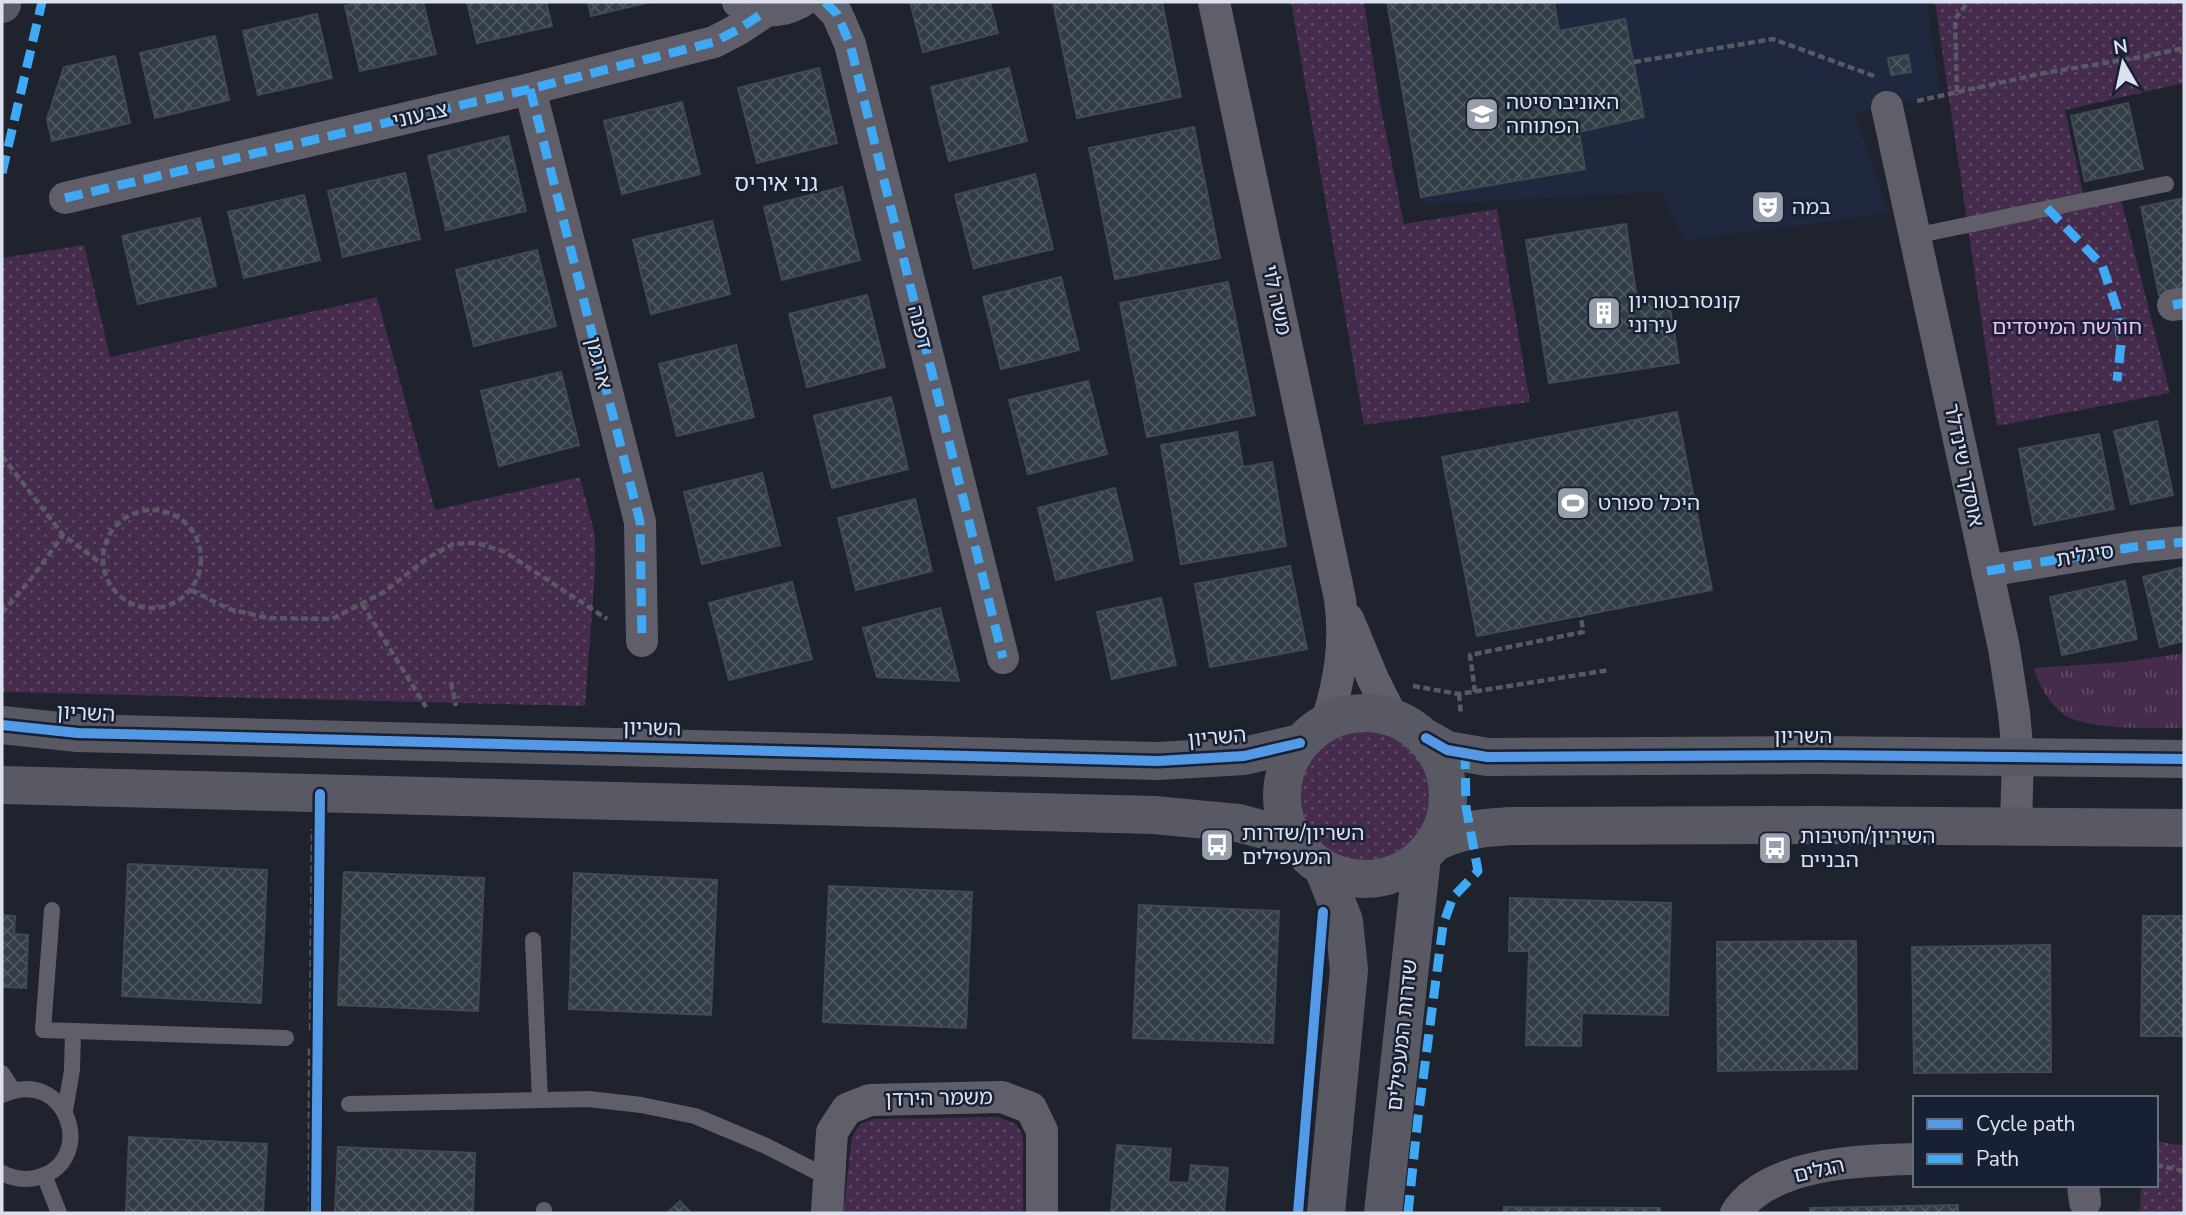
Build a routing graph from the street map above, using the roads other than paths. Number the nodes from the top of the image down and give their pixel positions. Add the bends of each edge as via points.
1 (801, 2) edge
2 (825, 2) edge
3 (1214, 2) edge
4 (752, 6) edge
5 (530, 89) junction
6 (1887, 107) road end
7 (2166, 184) dead end
8 (65, 198) dead end
9 (1914, 236) junction
10 (2184, 542) edge
11 (1987, 570) junction
12 (1340, 598) junction
13 (642, 641) road end
14 (1003, 658) dead end
15 (1392, 717) junction
16 (2, 726) edge
17 (1313, 732) junction
18 (1426, 738) junction
19 (2018, 756) junction
20 (2184, 759) edge
21 (2, 785) edge
22 (2016, 826) junction
23 (2184, 828) edge
24 (1292, 838) junction
25 (1428, 850) junction
26 (1323, 868) junction
27 (52, 910) dead end
28 (533, 940) dead end
29 (73, 1031) junction
30 (286, 1038) dead end
31 (2, 1073) edge
32 (7, 1092) edge
33 (540, 1100) junction
34 (349, 1104) dead end
35 (65, 1111) junction
36 (1913, 1159) edge
37 (2, 1173) edge
38 (44, 1175) junction
39 (829, 1178) junction
40 (59, 1213) edge
41 (827, 1213) edge
42 (1042, 1213) edge
43 (1326, 1213) edge
44 (1383, 1213) edge
45 (1736, 1213) edge

1 - 4 street via 778,10
2 - 14 street, דפנה via 837,14 850,44
3 - 12 street, משה לוי
4 - 5 street, צבעוני via 739,30 714,42
5 - 8 street, צבעוני
5 - 13 street, ארגמן via 640,522
6 - 9 street, אוסקר שינדלר
7 - 9 lane
9 - 11 street, אוסקר שינדלר
10 - 11 street, סיגלית
11 - 19 street, אוסקר שינדלר via 2004,648
12 - 15 street, משה לוי
12 - 17 street, משה לוי via 1344,628 1338,683
15 - 17 street via 1364,712 1345,715
15 - 18 street
16 - 17 street, השריון via 78,733 1158,761 1244,756
17 - 24 street via 1286,768 1283,811
18 - 19 street, השריון via 1447,750 1487,757
18 - 25 street via 1445,771 1449,796 1445,821
19 - 20 street, השריון
19 - 22 street, אוסקר שינדלר
21 - 24 street via 1154,815 1238,823
22 - 23 street
22 - 25 street via 1510,826 1455,833
24 - 26 street
25 - 26 street via 1403,870 1381,877 1358,879
25 - 44 street, שדרות המעפילים
26 - 43 street via 1344,921 1349,970
27 - 29 lane via 43,1030
28 - 33 lane
29 - 30 lane
29 - 35 lane
31 - 32 lane
32 - 35 lane via 42,1091
33 - 34 lane
33 - 39 lane via 628,1103 695,1116
35 - 38 lane via 70,1125 66,1154
36 - 45 street, הגלים via 1868,1160 1771,1182 1744,1201
37 - 38 lane via 18,1179
38 - 40 lane
39 - 41 street, משמר הירדן
39 - 42 street, משמר הירדן via 832,1132 847,1109 870,1100 1002,1097 1031,1108 1042,1130

